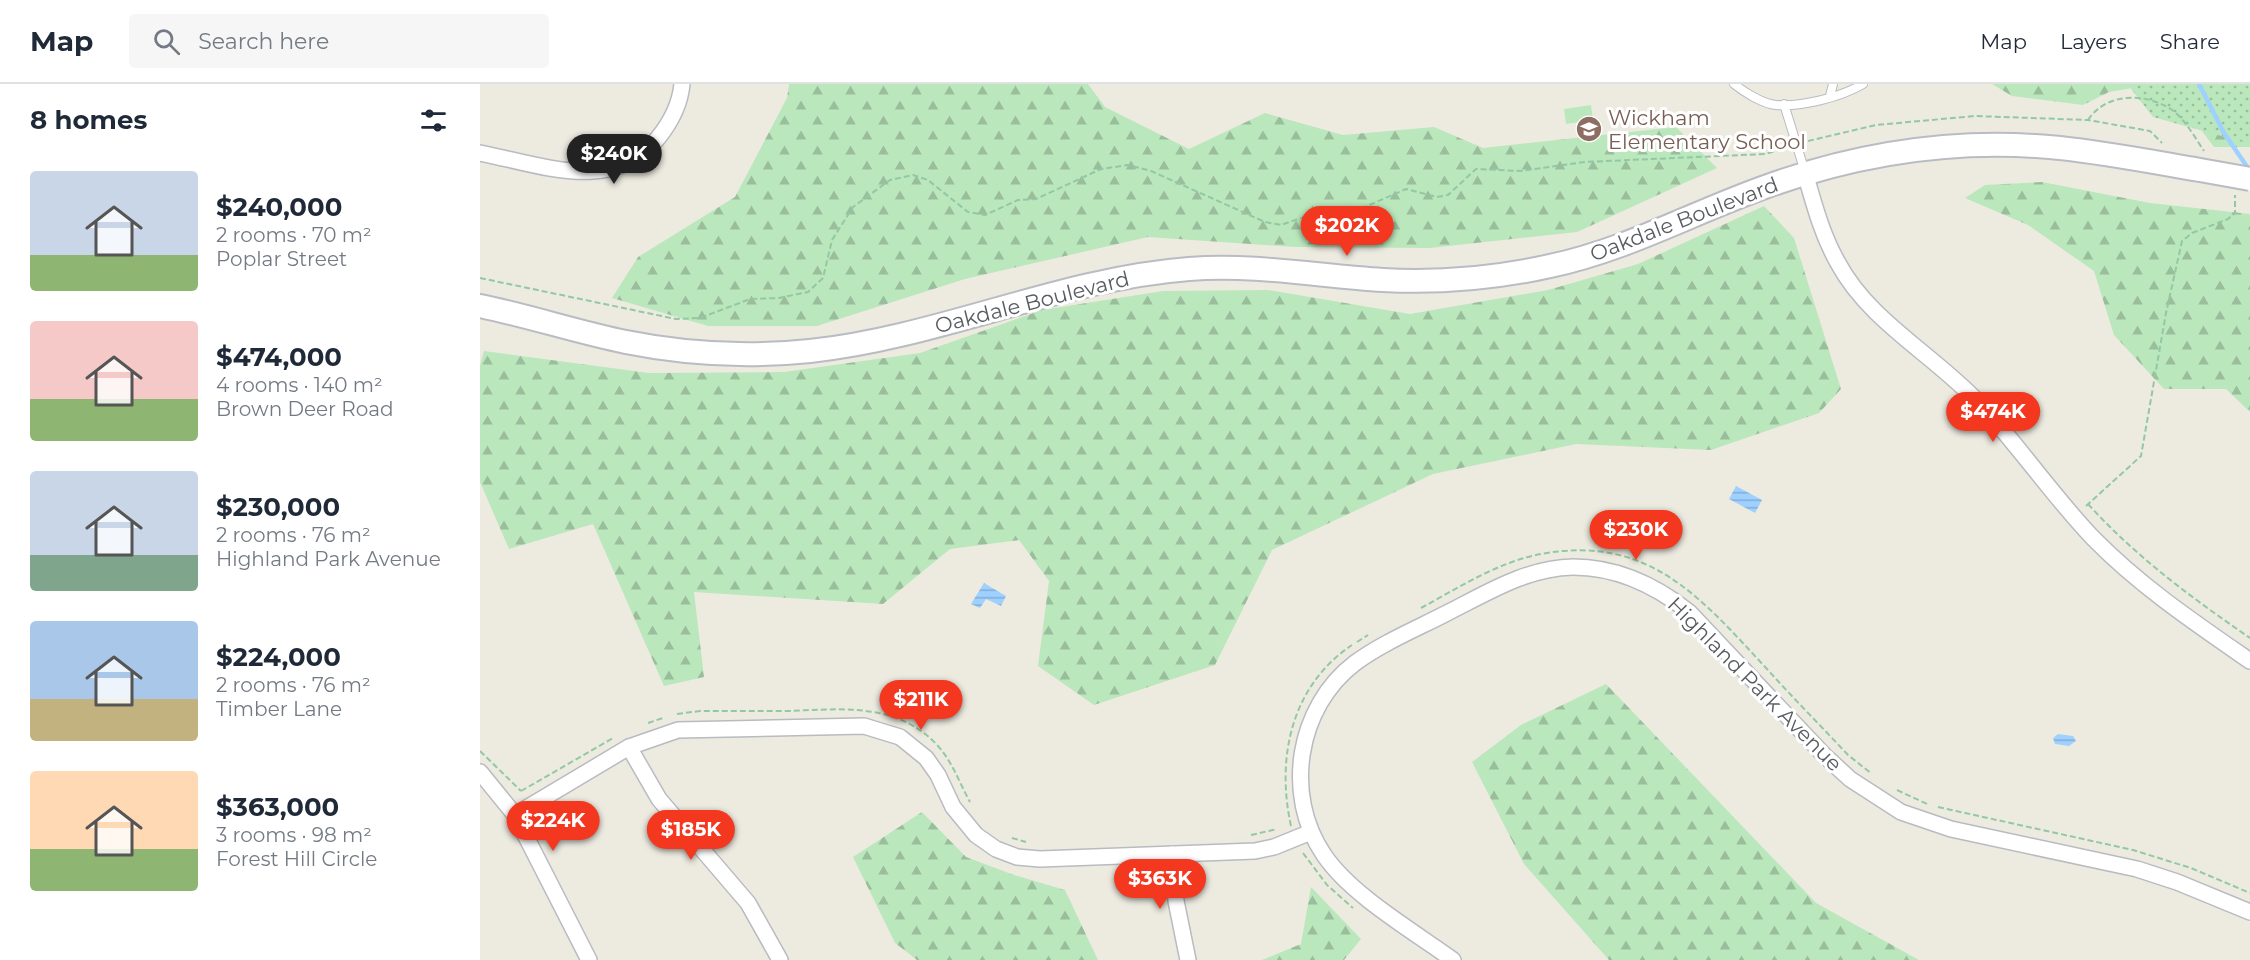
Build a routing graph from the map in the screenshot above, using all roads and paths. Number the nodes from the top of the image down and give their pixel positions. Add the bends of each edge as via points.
1 (682, 84) edge
2 (1734, 84) edge
3 (1833, 84) edge
4 (1863, 84) edge
5 (1830, 96) junction
6 (1784, 104) junction
7 (2088, 120) junction
8 (1796, 145) junction
9 (2168, 149) dead end
10 (480, 153) edge
11 (2203, 161) junction
12 (1805, 173) junction
13 (2242, 186) edge
14 (480, 278) edge
15 (480, 306) edge
16 (1415, 611) dead end
17 (1374, 632) dead end
18 (2250, 638) edge
19 (2250, 662) edge
20 (673, 716) dead end
21 (665, 718) dead end
22 (640, 726) dead end
23 (619, 735) dead end
24 (629, 747) junction
25 (480, 751) edge
26 (480, 772) edge
27 (1874, 776) dead end
28 (1889, 785) dead end
29 (972, 807) dead end
30 (515, 815) junction
31 (1290, 822) junction
32 (1311, 832) junction
33 (1249, 835) dead end
34 (1006, 836) dead end
35 (1294, 839) junction
36 (1033, 843) dead end
37 (1172, 854) junction
38 (2250, 893) edge
39 (1355, 910) dead end
40 (2250, 912) edge
41 (589, 960) edge
42 (780, 960) edge
43 (1188, 960) edge
44 (1453, 960) edge

1 - 10 street via 668,126 655,143 621,165 588,173 567,172
2 - 6 lane via 1743,92 1775,105
3 - 5 lane
4 - 5 lane
5 - 6 lane
6 - 8 lane
7 - 8 path via 1975,116 1901,121 1849,129
7 - 9 path via 2150,131
7 - 11 path via 2096,108 2118,98 2145,98 2162,104 2177,114
8 - 12 lane
8 - 14 path via 1765,154 1585,162 1521,171 1476,169 1448,195 1437,197 1406,189 1358,210 1324,210 1281,225 1265,222 1151,171 1128,165 1101,169 1036,199 1018,200 985,215 968,212 928,180 913,175 890,180 853,207 832,240 823,278 808,292 750,299 700,318 676,319
11 - 12 main road, Oakdale Boulevard via 2010,145 1918,150
11 - 13 main road, Oakdale Boulevard, bridge
12 - 15 main road, Oakdale Boulevard via 1605,252 1522,271 1419,281 1257,268 1160,272 1077,286 911,333 807,351 727,353 655,347
12 - 19 street via 1834,256 1871,306 1968,391 2064,505 2126,569
13 - 18 path via 2235,213 2182,241 2141,456 2088,504 2177,587
16 - 27 path via 1493,571 1540,554 1597,552 1644,563 1690,589 1848,755
17 - 31 path via 1323,671 1294,718 1284,776
20 - 29 path via 700,711 850,709 898,717 930,738 949,760
21 - 22 path
23 - 25 path via 521,791
24 - 30 street
24 - 37 street via 678,730 864,726 900,737 914,746 938,775 962,820 996,849 1017,857 1040,859
24 - 42 street via 659,799 748,903
26 - 30 street
28 - 38 path via 1941,808 2133,850 2191,868
30 - 41 street
31 - 33 path
31 - 35 path
32 - 35 street
32 - 40 street, Highland Park Avenue via 1300,790 1304,742 1321,701 1353,664 1505,583 1550,570 1590,568 1635,578 1671,597 1833,763 1901,812 1951,829 2137,869
32 - 44 street, Highland Park Avenue via 1328,861 1352,886
34 - 36 path
35 - 37 street via 1255,851
35 - 39 path via 1320,877
37 - 43 street via 1176,901

